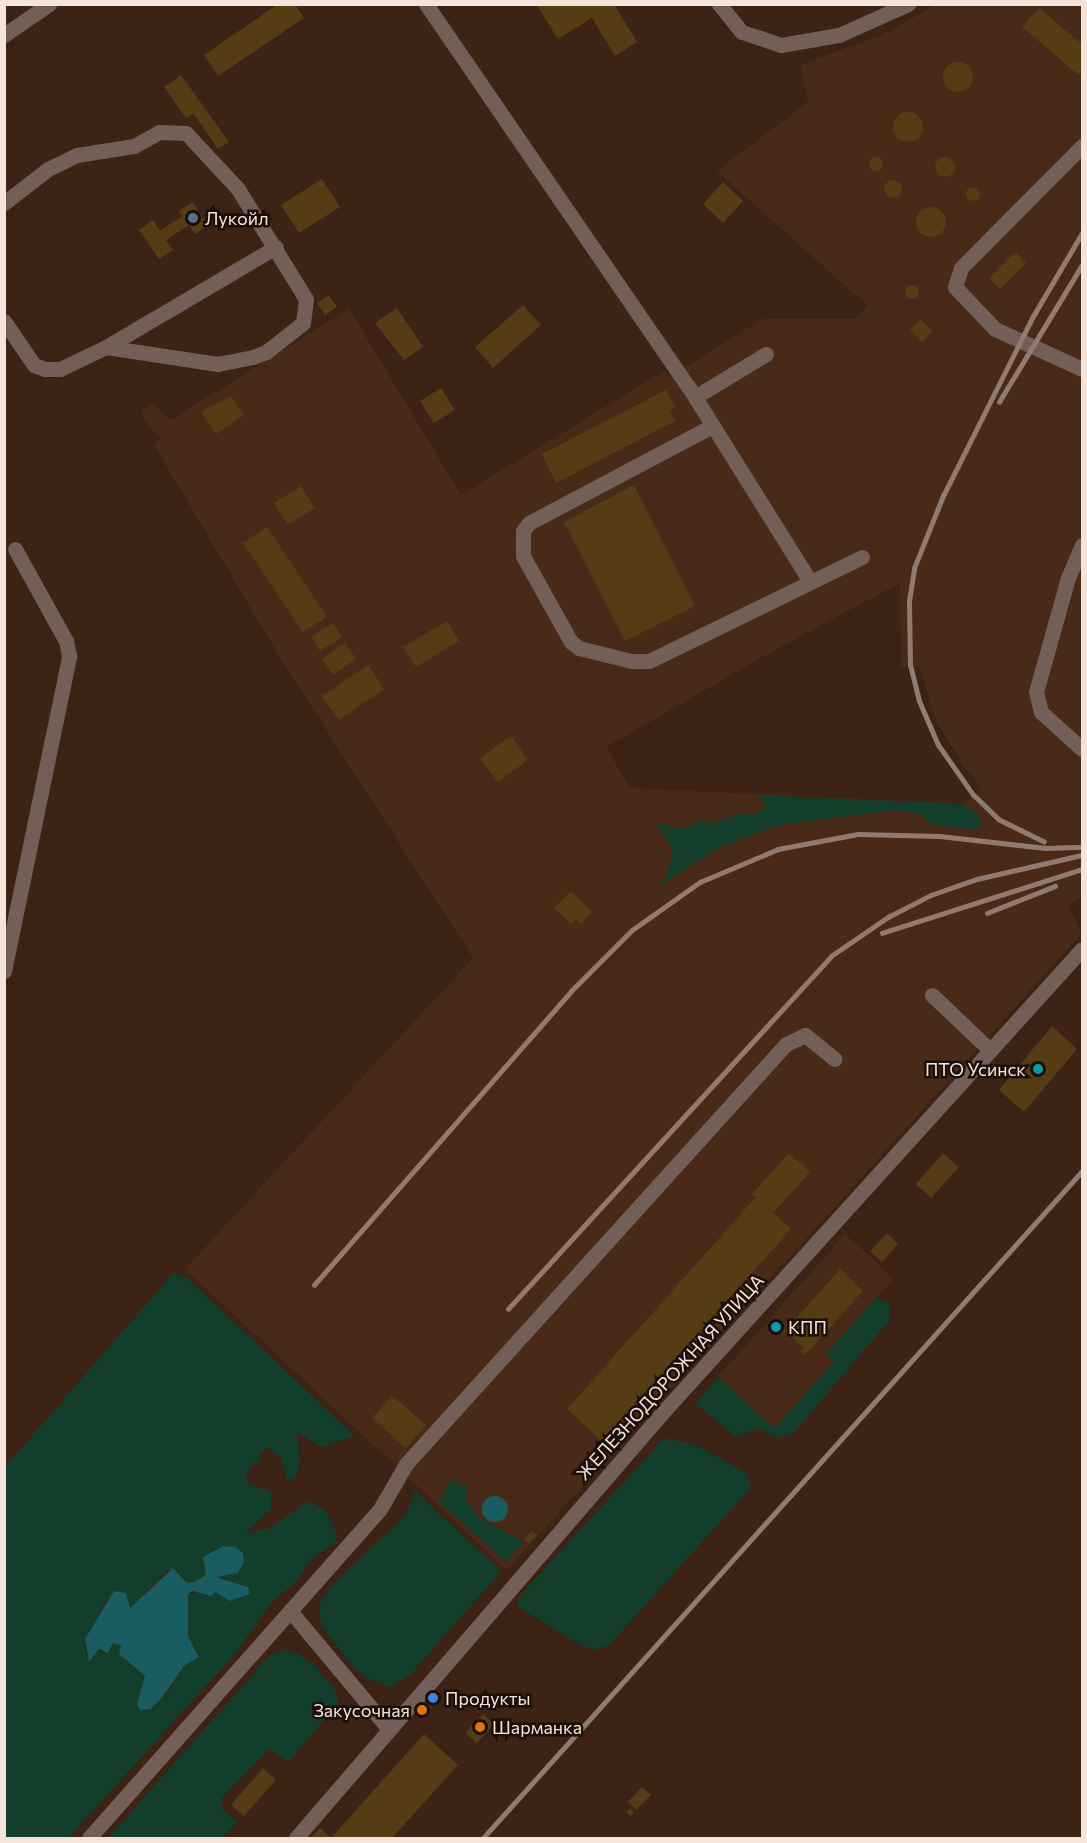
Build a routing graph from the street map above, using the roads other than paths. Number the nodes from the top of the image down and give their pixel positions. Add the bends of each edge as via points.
1 (49, 4) edge
2 (426, 4) edge
3 (719, 4) edge
4 (908, 4) edge
5 (4, 35) edge
6 (1083, 146) edge
7 (4, 204) edge
8 (276, 247) junction
9 (4, 321) edge
10 (106, 347) junction
11 (766, 354) dead end
12 (1083, 369) edge
13 (695, 397) junction
14 (711, 426) junction
15 (1083, 545) edge
16 (15, 549) dead end
17 (862, 557) dead end
18 (810, 581) junction
19 (1083, 749) edge
20 (1083, 949) edge
21 (4, 971) edge
22 (932, 995) dead end
23 (990, 1050) junction
24 (835, 1059) dead end
25 (291, 1612) junction
26 (389, 1729) junction
27 (89, 1839) edge
28 (296, 1839) edge

1 - 5 street
2 - 13 street
3 - 4 street via 742,32 781,45 839,35
6 - 12 street via 961,268 955,287 995,329
7 - 8 street via 63,161 88,152 134,146 159,132 175,130 195,138 223,170
8 - 10 street
8 - 10 street via 302,288 305,312 303,323 266,352 218,364
9 - 10 street via 34,365 45,369 60,369
11 - 13 street
13 - 14 street
14 - 18 street
14 - 18 street via 529,523 523,531 523,556 565,634 579,648 631,662 649,661
15 - 19 street via 1068,578 1036,692 1041,712
16 - 21 street via 66,641 69,656
17 - 18 street
20 - 23 street, ЖЕЛЕЗНОДОРОЖНАЯ УЛИЦА
22 - 23 street
23 - 26 street, ЖЕЛЕЗНОДОРОЖНАЯ УЛИЦА via 663,1412
24 - 25 street via 805,1035 786,1044 406,1464 380,1509
25 - 26 street
25 - 27 street
26 - 28 street, ЖЕЛЕЗНОДОРОЖНАЯ УЛИЦА

